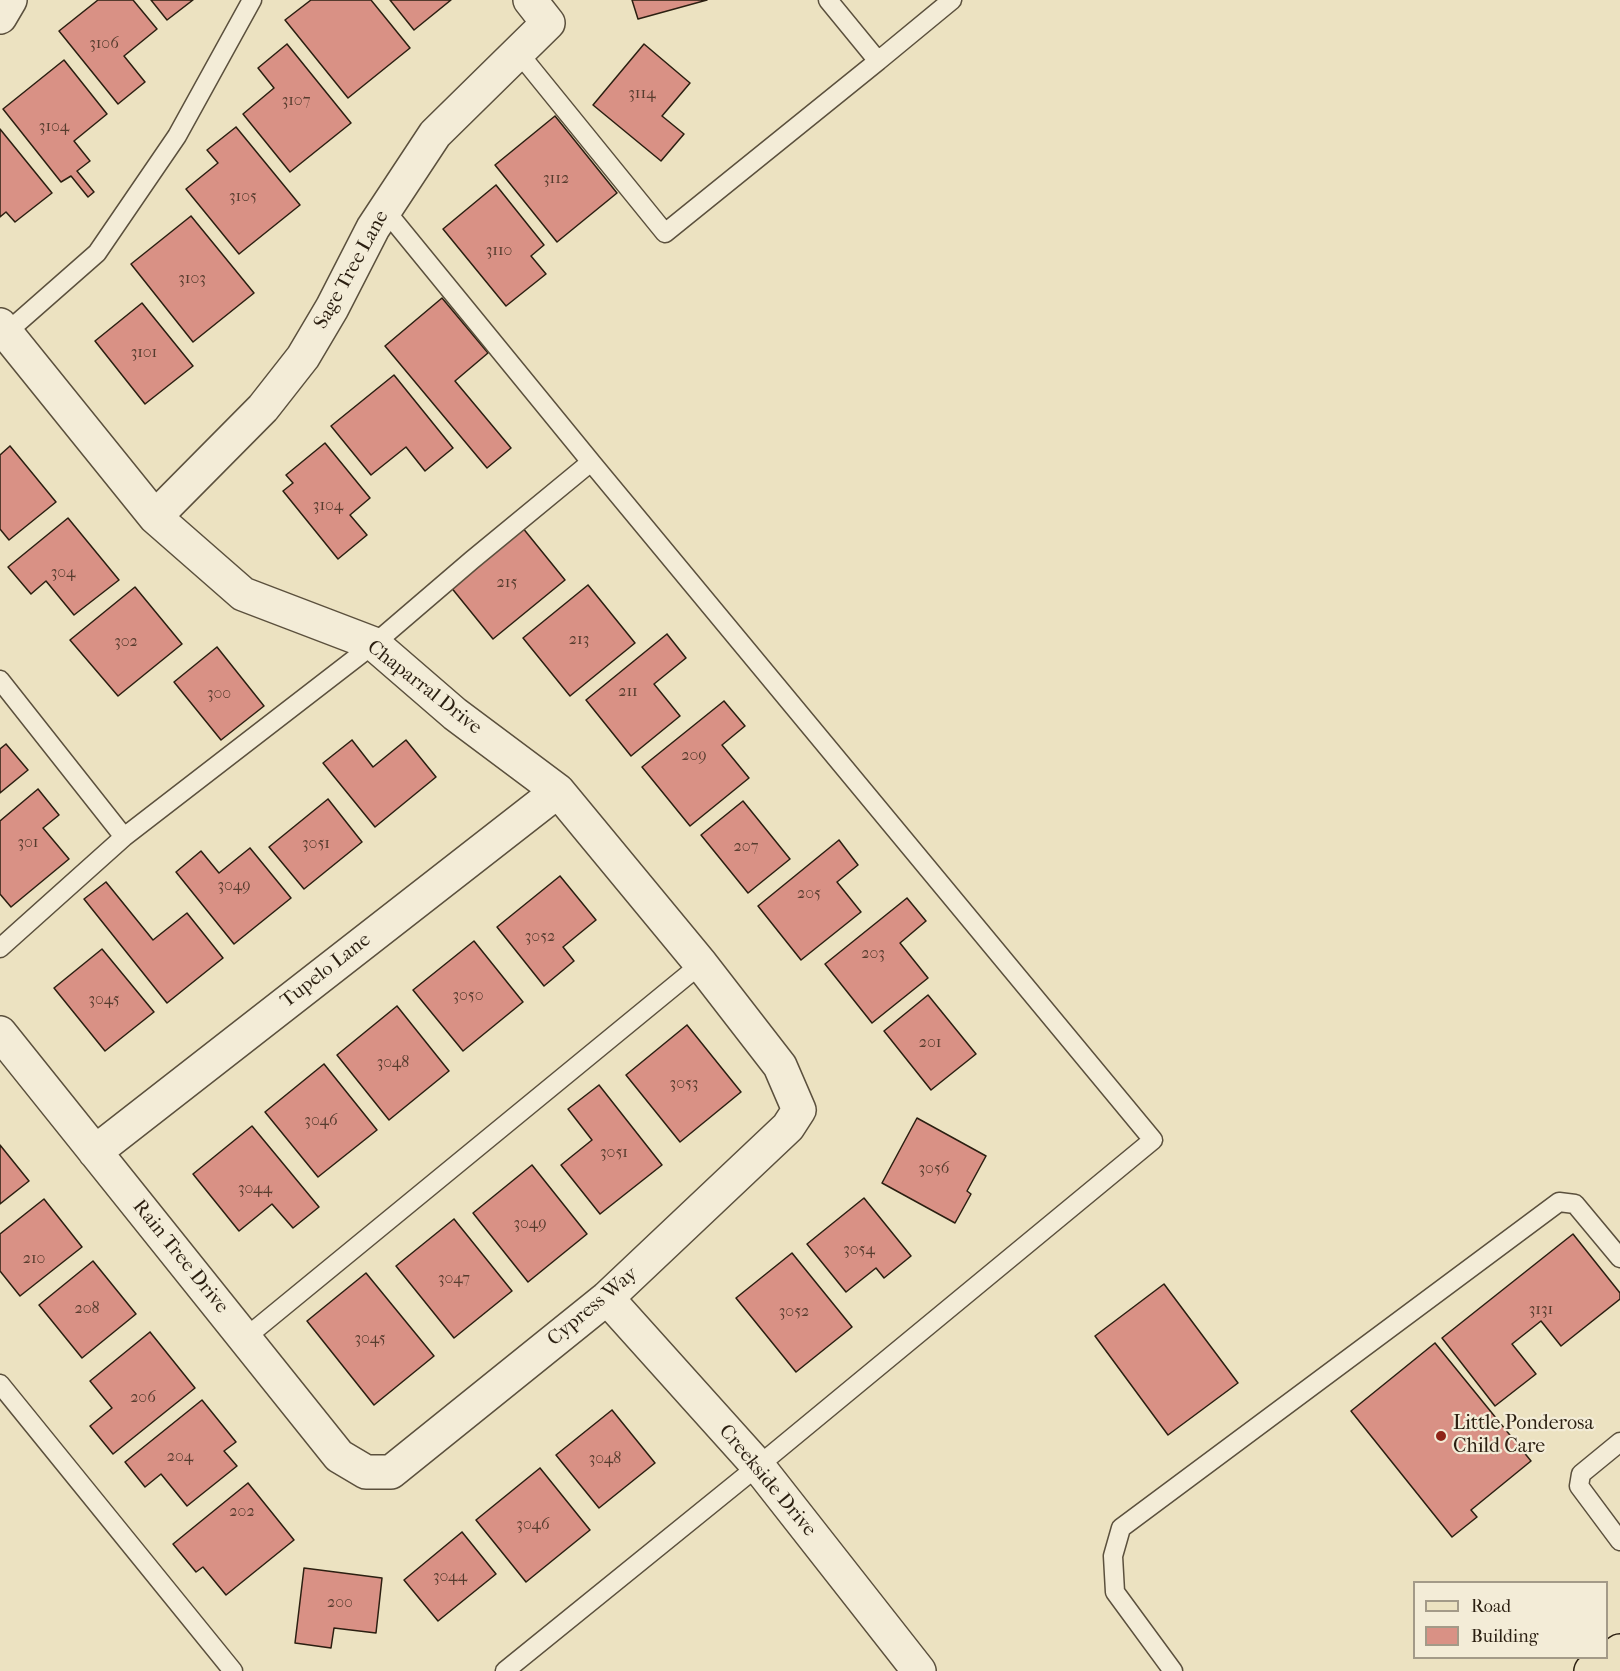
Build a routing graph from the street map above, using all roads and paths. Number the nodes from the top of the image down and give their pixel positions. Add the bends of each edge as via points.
1 (10, 0) edge
2 (252, 0) edge
3 (828, 0) edge
4 (952, 0) edge
5 (539, 12) edge
6 (0, 17) edge
7 (518, 52) junction
8 (878, 61) junction
9 (385, 210) junction
10 (3, 329) edge
11 (591, 462) junction
12 (155, 517) junction
13 (374, 644) junction
14 (0, 680) edge
15 (558, 791) junction
16 (124, 837) junction
17 (0, 948) edge
18 (701, 964) junction
19 (0, 1033) edge
20 (799, 1110) joint
21 (95, 1152) junction
22 (1620, 1258) edge
23 (607, 1298) junction
24 (245, 1338) junction
25 (0, 1384) edge
26 (1620, 1442) edge
27 (758, 1466) junction
28 (366, 1473) joint
29 (1620, 1541) edge
30 (1620, 1651) edge
31 (233, 1671) edge
32 (505, 1671) edge
33 (920, 1671) edge
34 (1173, 1671) edge
35 (1591, 1671) edge

1 - 6 street
2 - 10 lane via 177,135 97,253
3 - 8 lane
4 - 8 lane
5 - 7 street, Sage Tree Lane
7 - 8 lane via 665,233
7 - 9 street, Sage Tree Lane via 435,134
9 - 11 lane
9 - 12 street, Sage Tree Lane via 303,357 263,408
10 - 12 street, Chaparral Drive
11 - 13 lane
11 - 27 lane via 1153,1140
12 - 13 street, Chaparral Drive via 243,594
13 - 15 street, Chaparral Drive via 455,714
13 - 16 lane
14 - 16 lane
15 - 18 street, Chaparral Drive
15 - 21 street, Tupelo Lane
16 - 17 lane
18 - 20 street, Chaparral Drive via 780,1066
18 - 24 lane
19 - 21 street, Rain Tree Drive
20 - 23 street, Cypress Way via 788,1127
21 - 24 street, Rain Tree Drive
22 - 34 lane via 1575,1204 1559,1202 1121,1528 1113,1556 1115,1592
23 - 27 street, Creekside Drive
23 - 28 street, Cypress Way via 391,1472
24 - 28 street, Rain Tree Drive via 339,1456
25 - 31 lane
26 - 29 lane via 1581,1474 1580,1486
27 - 32 lane
27 - 33 street, Creekside Drive
30 - 35 main road

